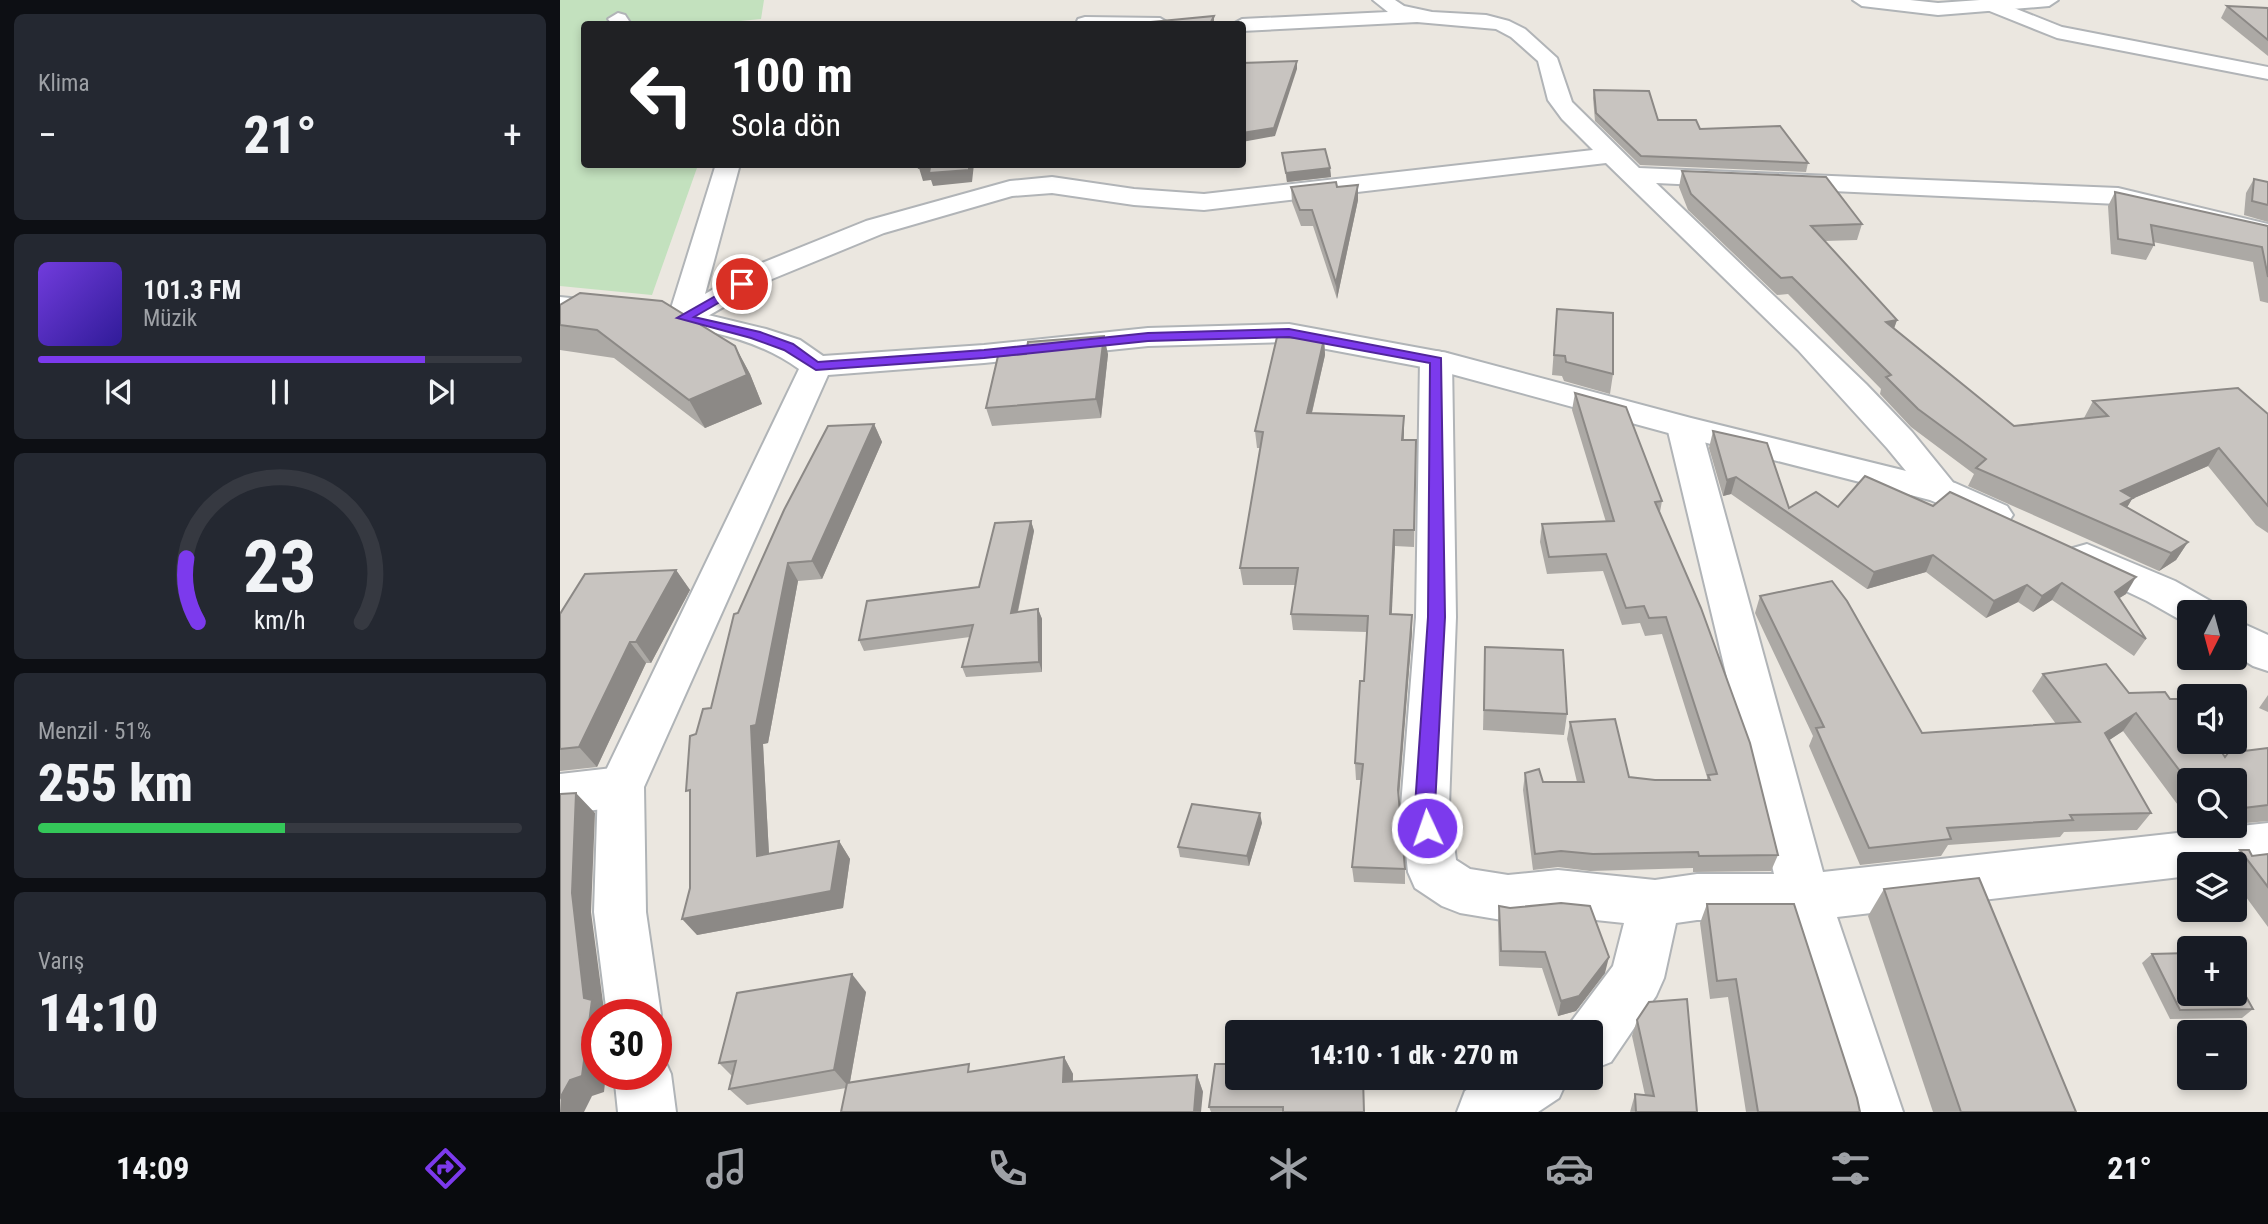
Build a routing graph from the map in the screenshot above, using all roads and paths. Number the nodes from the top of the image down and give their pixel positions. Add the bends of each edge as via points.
1 (1382, 0) edge
2 (1862, 0) edge
3 (2049, 0) edge
4 (1994, 6) junction
5 (1412, 17) junction
6 (1246, 25) edge
7 (2268, 73) edge
8 (1610, 155) junction
9 (727, 168) edge
10 (1054, 175) edge
11 (1630, 175) junction
12 (2268, 232) edge
13 (560, 306) edge
14 (683, 318) junction
15 (1436, 360) junction
16 (816, 366) junction
17 (1684, 427) junction
18 (1942, 491) junction
19 (2026, 529) edge
20 (2063, 546) edge
21 (2177, 600) edge
22 (2247, 642) edge
23 (2268, 654) edge
24 (621, 787) junction
25 (560, 793) edge
26 (2268, 845) edge
27 (1805, 897) junction
28 (1654, 903) junction
29 (632, 999) edge
30 (1603, 1025) edge
31 (644, 1090) edge
32 (1520, 1090) edge
33 (647, 1112) edge
34 (1486, 1112) edge
35 (1874, 1112) edge

1 - 5 street
2 - 4 street via 1938,9
3 - 4 street
4 - 7 street via 2057,32
5 - 6 street
5 - 8 street via 1500,24 1517,32 1549,61 1557,102
8 - 10 street via 1204,202 1134,197
8 - 11 street
9 - 14 street
10 - 14 street via 875,227 762,273
11 - 12 street via 2118,196
11 - 18 street via 1837,370
13 - 14 street
14 - 16 street via 778,343
15 - 16 street via 1289,333 1148,337
15 - 17 street
15 - 28 street via 1436,617 1425,806 1433,872 1460,890 1508,898 1558,893
16 - 24 street
17 - 18 street
17 - 27 street
18 - 19 street
20 - 21 street
22 - 23 street
24 - 25 street
24 - 29 street via 620,912
26 - 27 street
27 - 28 street via 1697,897
27 - 35 street
28 - 30 street via 1637,978
31 - 33 street
32 - 34 street

